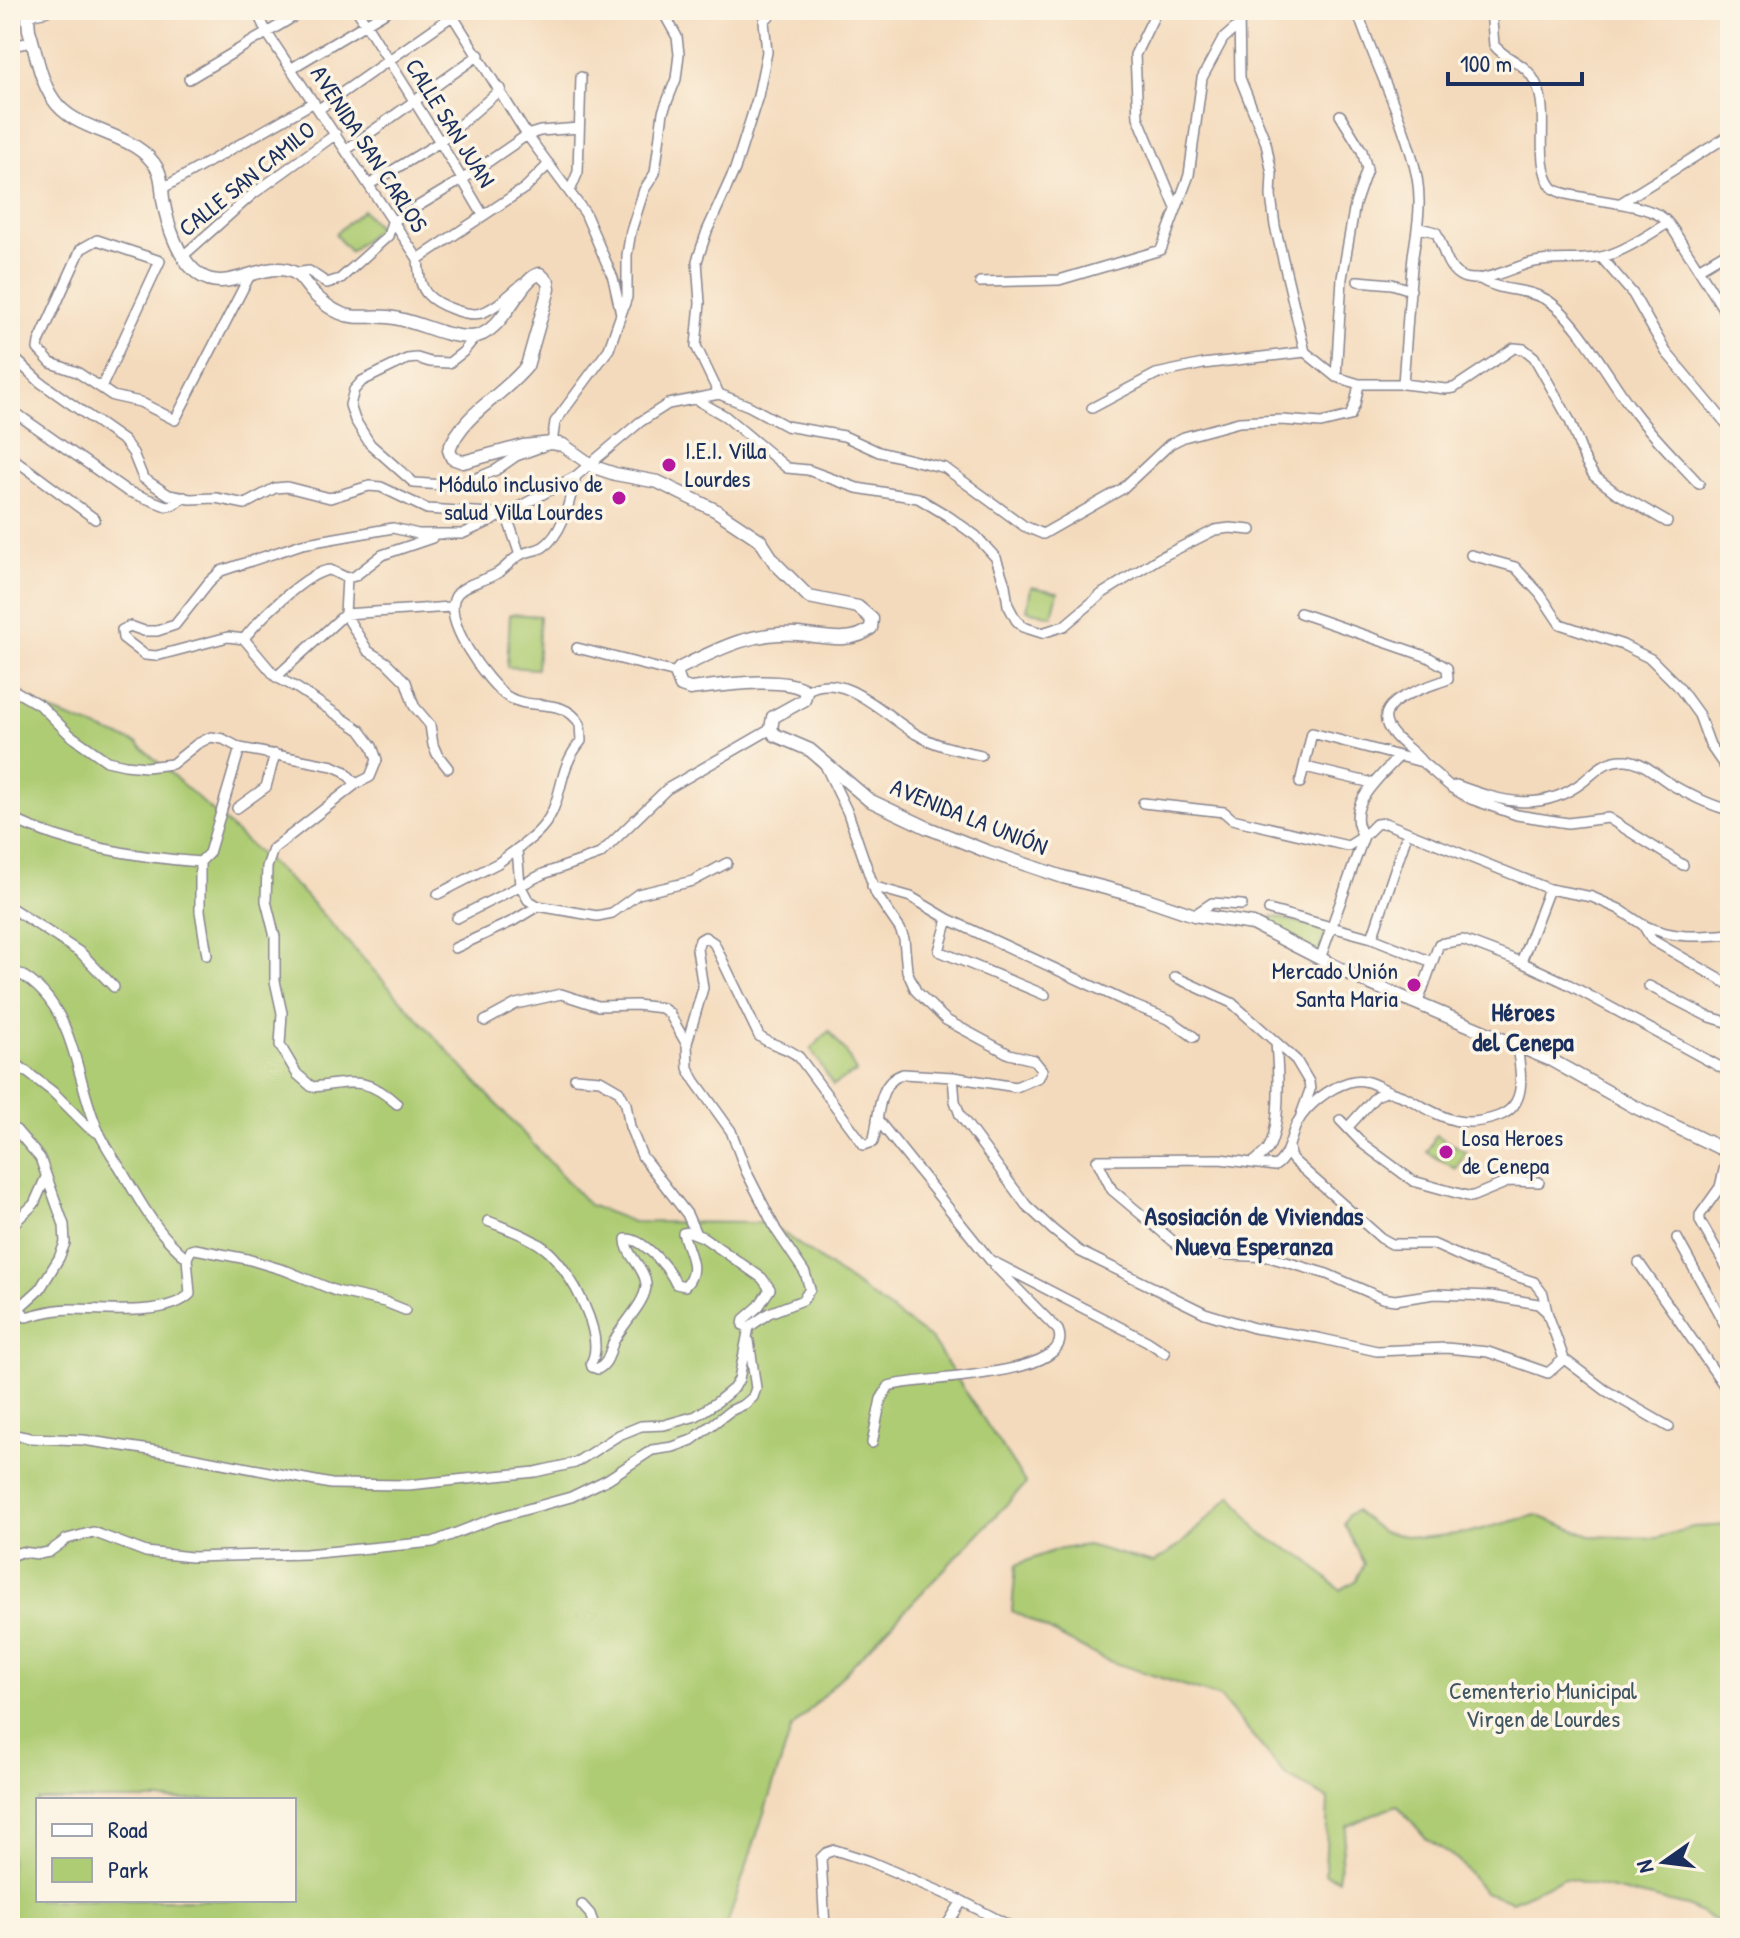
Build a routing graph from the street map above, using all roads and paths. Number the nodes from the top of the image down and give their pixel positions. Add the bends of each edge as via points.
1 (46, 10) edge
2 (256, 10) edge
3 (305, 10) edge
4 (357, 10) edge
5 (389, 10) edge
6 (662, 10) edge
7 (775, 10) edge
8 (1157, 10) edge
9 (1239, 10) edge
10 (1357, 10) edge
11 (1491, 10) edge
12 (451, 13) edge
13 (366, 25) junction
14 (1239, 25) junction
15 (267, 33) junction
16 (33, 42) junction
17 (10, 46) edge
18 (479, 55) junction
19 (388, 61) junction
20 (292, 68) junction
21 (581, 77) dead end
22 (189, 79) dead end
23 (501, 89) junction
24 (413, 102) junction
25 (317, 106) junction
26 (1340, 115) dead end
27 (579, 128) junction
28 (336, 134) junction
29 (527, 135) junction
30 (1730, 135) edge
31 (440, 142) junction
32 (346, 150) junction
33 (549, 164) junction
34 (463, 179) junction
35 (370, 184) junction
36 (163, 188) junction
37 (570, 191) junction
38 (1622, 202) junction
39 (1175, 206) junction
40 (483, 215) junction
41 (392, 222) junction
42 (1668, 223) junction
43 (1419, 228) junction
44 (1730, 250) edge
45 (183, 256) junction
46 (1601, 257) junction
47 (418, 259) junction
48 (1698, 269) junction
49 (295, 273) junction
50 (250, 275) junction
51 (530, 278) junction
52 (1478, 278) junction
53 (1358, 281) dead end
54 (980, 282) dead end
55 (1411, 290) junction
56 (622, 318) junction
57 (1730, 320) edge
58 (476, 336) junction
59 (1305, 352) junction
60 (10, 354) edge
61 (1336, 377) junction
62 (1359, 384) junction
63 (1403, 384) junction
64 (101, 388) junction
65 (719, 394) junction
66 (697, 400) junction
67 (1092, 408) dead end
68 (10, 413) edge
69 (1730, 428) edge
70 (552, 443) junction
71 (10, 456) edge
72 (590, 464) junction
73 (576, 476) junction
74 (1699, 484) dead end
75 (184, 497) junction
76 (506, 514) junction
77 (95, 519) dead end
78 (1667, 522) dead end
79 (1251, 530) dead end
80 (440, 536) junction
81 (520, 555) junction
82 (1471, 555) dead end
83 (347, 578) junction
84 (451, 607) junction
85 (1300, 613) dead end
86 (345, 614) junction
87 (244, 639) junction
88 (577, 648) dead end
89 (676, 673) junction
90 (276, 677) junction
91 (10, 688) edge
92 (806, 691) junction
93 (771, 729) junction
94 (240, 748) junction
95 (275, 754) junction
96 (981, 755) dead end
97 (1399, 756) junction
98 (823, 762) junction
99 (1422, 762) junction
100 (1305, 767) junction
101 (448, 768) dead end
102 (1730, 774) edge
103 (1442, 779) junction
104 (1300, 783) dead end
105 (1372, 783) junction
106 (356, 784) junction
107 (1143, 803) dead end
108 (237, 808) dead end
109 (1730, 810) edge
110 (10, 818) edge
111 (1364, 836) junction
112 (1405, 840) dead end
113 (517, 849) junction
114 (200, 862) junction
115 (727, 863) dead end
116 (1683, 865) dead end
117 (520, 885) junction
118 (872, 886) junction
119 (1549, 889) junction
120 (438, 894) dead end
121 (1242, 905) dead end
122 (538, 906) junction
123 (10, 907) edge
124 (1269, 910) dead end
125 (1194, 915) junction
126 (457, 918) dead end
127 (948, 919) junction
128 (1331, 925) junction
129 (1643, 925) junction
130 (1730, 934) edge
131 (1372, 938) junction
132 (455, 948) dead end
133 (207, 955) dead end
134 (1320, 959) junction
135 (1432, 962) junction
136 (1521, 962) junction
137 (10, 969) edge
138 (1175, 977) dead end
139 (1730, 985) edge
140 (1649, 986) dead end
141 (114, 987) dead end
142 (1045, 995) dead end
143 (1418, 1002) junction
144 (485, 1021) dead end
145 (1730, 1023) edge
146 (1194, 1037) dead end
147 (1276, 1042) junction
148 (686, 1043) junction
149 (1517, 1047) junction
150 (10, 1059) edge
151 (1730, 1069) edge
152 (953, 1077) junction
153 (575, 1078) dead end
154 (1388, 1091) junction
155 (397, 1104) dead end
156 (877, 1119) junction
157 (1298, 1122) junction
158 (10, 1128) edge
159 (100, 1134) junction
160 (1289, 1146) junction
161 (1730, 1150) edge
162 (1254, 1162) junction
163 (47, 1174) junction
164 (1539, 1182) dead end
165 (488, 1221) dead end
166 (10, 1227) edge
167 (696, 1234) junction
168 (1677, 1238) dead end
169 (187, 1258) junction
170 (990, 1260) junction
171 (1639, 1263) dead end
172 (1730, 1273) edge
173 (405, 1310) dead end
174 (1547, 1312) junction
175 (749, 1332) junction
176 (1730, 1334) edge
177 (1165, 1353) dead end
178 (1564, 1359) junction
179 (1730, 1394) edge
180 (1669, 1427) dead end
181 (10, 1434) edge
182 (872, 1443) dead end
183 (10, 1556) edge
184 (962, 1901) junction
185 (582, 1905) dead end
186 (595, 1928) edge
187 (825, 1928) edge
188 (945, 1928) edge
189 (1014, 1928) edge

1 - 16 main road via 30,13
2 - 15 street, AVENIDA SAN CARLOS
3 - 15 street
4 - 13 street, CALLE SAN JUAN
5 - 13 street
6 - 56 street via 677,37 676,79 663,112 655,173 631,231
7 - 65 street via 764,21 765,64 743,145 697,261 696,346
8 - 39 street via 1135,55 1138,117
9 - 14 street
10 - 43 street via 1417,178
11 - 38 street via 1494,45 1525,68 1539,91 1552,187
12 - 18 street
12 - 19 street
13 - 19 street, CALLE SAN JUAN
13 - 20 street
14 - 39 street via 1223,39 1202,78 1189,175
14 - 59 street via 1240,78 1266,143 1275,226
15 - 20 street, AVENIDA SAN CARLOS
15 - 22 street
16 - 17 street
16 - 36 main road via 54,101 138,149 157,169
18 - 23 street
18 - 24 street
19 - 24 street, CALLE SAN JUAN
19 - 25 street
20 - 25 street, AVENIDA SAN CARLOS
21 - 27 street
23 - 29 street
23 - 31 street
24 - 31 street, CALLE SAN JUAN
24 - 32 street
25 - 28 street, AVENIDA SAN CARLOS
25 - 36 street
26 - 61 street via 1367,169 1342,278
27 - 29 street
27 - 37 street via 578,172
28 - 32 street, AVENIDA SAN CARLOS
28 - 45 street, CALLE SAN CAMILO via 253,194
29 - 33 street
29 - 34 street
30 - 38 street
31 - 34 street, CALLE SAN JUAN
31 - 35 street
32 - 35 street, AVENIDA SAN CARLOS
33 - 37 street
33 - 40 street via 525,188
34 - 40 street, CALLE SAN JUAN
34 - 41 street
35 - 41 street, AVENIDA SAN CARLOS
36 - 45 main road via 173,238
37 - 56 street via 613,278
38 - 42 street
39 - 54 street via 1161,250 1059,280
40 - 47 street
41 - 47 street, AVENIDA SAN CARLOS
41 - 49 street via 388,236 340,279 323,282 309,271
42 - 46 street
42 - 48 street
43 - 52 street via 1436,232 1458,274
43 - 55 street
44 - 48 street
45 - 50 main road via 199,275 217,281
46 - 52 street via 1537,261
46 - 69 street via 1633,294 1666,352
47 - 51 street, AVENIDA SAN CARLOS via 428,295 468,314 485,312
48 - 57 street
49 - 50 main road
49 - 58 main road via 328,306 353,317 388,317 440,333
50 - 64 street via 175,420
51 - 58 main road via 505,316
51 - 70 main road via 540,274 549,287 527,366 466,421 449,450 463,462
52 - 74 street via 1502,290 1546,300 1567,317 1632,409
53 - 55 street
55 - 63 street
56 - 70 street via 609,349 555,422
58 - 70 street via 449,363 407,359 362,381 350,405 370,444 414,483 458,486
59 - 61 street
59 - 67 street via 1156,374
60 - 75 street via 40,382 124,441 152,486
61 - 62 street
62 - 63 street
62 - 65 street via 1350,416 1314,423 1239,422 1184,437 1122,489 1043,534 945,468 879,452 844,436 786,426
63 - 78 street via 1454,388 1514,348 1527,350 1570,421 1594,476
64 - 64 street via 51,363 38,349 77,256 97,240 160,261
65 - 66 street
66 - 72 street via 668,404
66 - 79 street via 725,416 787,468 918,498 948,516 996,558 1016,620 1042,633 1064,626 1103,593 1215,530
68 - 75 street via 127,491 166,506
70 - 72 main road
71 - 77 street
72 - 73 street
72 - 89 main road via 658,482 715,510 760,540 809,597 858,607 872,619 871,628 861,635 762,636 731,643
73 - 76 street
73 - 81 street via 564,516 547,545
75 - 76 street via 245,504 275,488 330,498 369,486 427,509
76 - 80 street via 462,534
76 - 81 street
80 - 83 street via 382,555
80 - 87 street via 393,528 302,544 221,571 175,625 157,631 130,626 121,633 145,655 156,656 228,637
81 - 84 street via 457,594
82 - 102 street via 1515,567 1565,627 1651,659 1699,715 1710,745
83 - 86 street
83 - 87 street via 330,570 316,574
84 - 86 street
84 - 113 street via 460,637 490,680 510,698 564,709 580,724 581,741 568,757 552,812 539,833
85 - 99 street via 1447,668 1448,679 1419,689 1386,710 1392,734
86 - 90 street
86 - 101 street via 368,651 406,682
87 - 90 street
88 - 89 street
89 - 92 main road via 685,688 781,683
90 - 106 street via 360,730 372,746 375,770
91 - 94 street via 41,706 107,761 146,767 172,764 211,737
92 - 93 main road via 800,704 773,717
92 - 96 street via 823,685 846,689 916,735
93 - 98 main road, AVENIDA LA UNIÓN
93 - 117 street via 667,789 600,854
94 - 95 street
94 - 114 street via 209,853
95 - 106 street via 333,766
95 - 108 street via 266,787
97 - 99 street
97 - 100 street via 1312,733
97 - 105 street
98 - 118 street via 848,813
98 - 125 main road, AVENIDA LA UNIÓN via 869,800 928,828 1063,877
99 - 103 street
100 - 104 street
100 - 105 street
103 - 109 street via 1507,801 1539,803 1559,798 1601,765 1636,761 1673,785
103 - 116 street via 1471,799 1517,815 1568,823 1608,818
105 - 111 street via 1359,818
106 - 155 street via 269,857 266,901 275,937 280,1045 297,1074 312,1087 369,1084
107 - 111 street via 1224,812 1232,819 1342,845
110 - 114 street via 80,844
111 - 119 street via 1376,824 1397,826
111 - 128 street
112 - 131 street
113 - 117 street
113 - 120 street
114 - 133 street
115 - 122 street via 693,881 638,894 612,913 597,916
117 - 122 street
117 - 126 street
118 - 127 street via 911,897
118 - 152 street via 900,929 916,991 946,1020 1009,1054 1034,1060 1042,1070 1039,1077 1016,1087
119 - 129 street via 1592,897
119 - 136 street
121 - 125 street via 1212,903
122 - 132 street
123 - 141 street via 81,953
124 - 128 street
125 - 134 main road, AVENIDA LA UNIÓN via 1253,924
127 - 142 street via 939,951
127 - 146 street via 1170,1020
128 - 131 street
128 - 134 street
129 - 130 street via 1680,937
129 - 139 street via 1652,940
131 - 135 street
134 - 143 main road, AVENIDA LA UNIÓN
135 - 136 street via 1439,944 1455,940
135 - 143 street
136 - 151 street
137 - 159 street via 33,982 56,1007
138 - 147 street via 1232,1003
140 - 145 street
143 - 149 main road, AVENIDA LA UNIÓN
144 - 148 street via 516,1004 561,994 598,1006 662,1008
147 - 157 street via 1309,1082
147 - 162 street via 1279,1086 1273,1131 1268,1149
148 - 156 street via 703,988 697,949 705,937 714,943 759,1036 799,1057 861,1144 873,1142
148 - 175 street via 688,1068 731,1131 776,1230 809,1281 803,1300 769,1313
149 - 154 street via 1523,1079 1518,1096 1509,1112 1493,1118 1453,1122
149 - 161 main road, AVENIDA LA UNIÓN
150 - 159 street
152 - 156 street via 896,1076 878,1105
152 - 178 street via 960,1115 1026,1205 1079,1251 1205,1313 1254,1328 1377,1351 1488,1352 1548,1373
153 - 167 street via 600,1080 619,1091 642,1156
154 - 157 street via 1372,1082 1350,1082 1318,1099
154 - 164 street via 1344,1124 1413,1181 1465,1196 1510,1181
156 - 170 street
157 - 160 street
158 - 163 street via 40,1158
159 - 169 street via 154,1225
160 - 162 street via 1275,1166
160 - 174 street via 1294,1161 1381,1238 1392,1244 1433,1244 1529,1279 1543,1294
161 - 172 street via 1720,1187 1700,1221
162 - 174 street via 1097,1160 1112,1190 1193,1253 1269,1257 1382,1298 1492,1296 1538,1304
163 - 166 street via 34,1204
163 - 169 street via 65,1243 40,1289 19,1308 26,1317 50,1310 175,1304 190,1294
165 - 167 street via 548,1250 560,1264 594,1331 596,1355 591,1363 598,1369 609,1358 646,1285 626,1239 635,1239 676,1284 685,1286 694,1269 683,1234
167 - 175 street via 769,1286 768,1295 744,1319
168 - 176 street
169 - 173 street via 195,1249 247,1259
170 - 177 street
170 - 182 street via 1058,1330 1059,1344 1038,1361 1007,1372 889,1386
171 - 179 street
174 - 178 street
175 - 181 street via 734,1388 696,1416 641,1426 575,1463 535,1472 408,1485 331,1484 170,1453
175 - 183 street via 753,1397 692,1440 652,1450 571,1497 433,1542 306,1554 191,1557 146,1552 93,1532 67,1539 49,1552
178 - 180 street
184 - 187 street via 835,1850 821,1858
184 - 188 street
184 - 189 street
185 - 186 street

